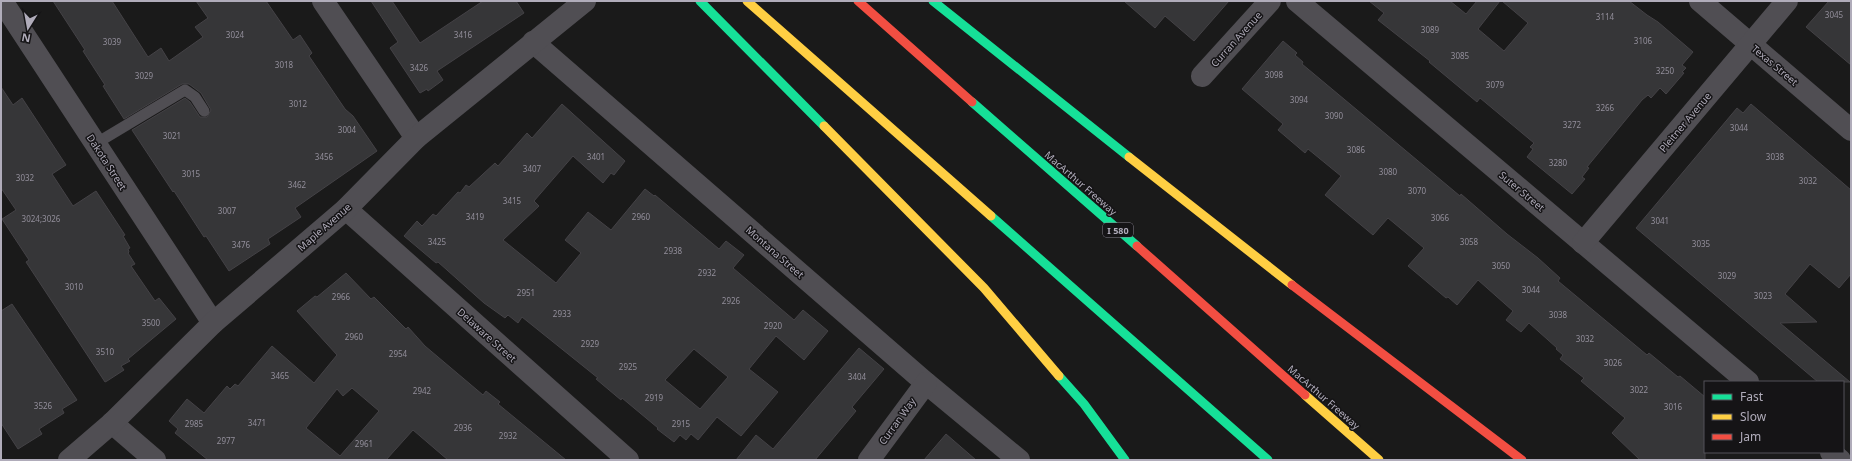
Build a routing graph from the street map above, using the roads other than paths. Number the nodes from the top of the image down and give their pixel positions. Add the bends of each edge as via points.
1 (2, 1) edge
2 (323, 1) edge
3 (585, 1) edge
4 (700, 1) edge
5 (747, 1) edge
6 (858, 1) edge
7 (934, 1) edge
8 (1270, 1) edge
9 (1297, 1) edge
10 (1700, 1) edge
11 (1787, 1) edge
12 (533, 42) junction
13 (1750, 44) junction
14 (1202, 76) dead end
15 (204, 111) dead end
16 (1851, 130) edge
17 (416, 138) junction
18 (95, 144) junction
19 (346, 209) junction
20 (1583, 243) junction
21 (213, 323) junction
22 (1747, 381) edge
23 (926, 383) junction
24 (112, 424) junction
25 (1832, 453) edge
26 (69, 460) edge
27 (155, 460) edge
28 (628, 460) edge
29 (869, 460) edge
30 (1019, 460) edge
31 (1125, 460) edge
32 (1268, 460) edge
33 (1379, 460) edge
34 (1522, 460) edge
35 (1840, 460) edge

1 - 18 street, Dakota Street
2 - 17 street
3 - 12 street, Maple Avenue
4 - 31 highway via 984,288 1084,404
5 - 32 highway
6 - 33 highway, MacArthur Freeway / I 580
7 - 34 highway via 1207,220
8 - 14 street, Curran Avenue
9 - 20 street, Suter Street
10 - 13 street, Texas Street
11 - 13 street, Pleitner Avenue
12 - 17 street, Maple Avenue
12 - 23 street, Montana Street
13 - 16 street, Texas Street
13 - 20 street, Pleitner Avenue
15 - 18 lane via 195,97 185,90
17 - 19 street, Maple Avenue
18 - 21 street, Dakota Street
19 - 21 street, Maple Avenue
19 - 28 street, Delaware Street
20 - 22 street, Suter Street
21 - 24 street, Maple Avenue
23 - 29 street, Curran Way
23 - 30 street, Montana Street
24 - 26 street, Maple Avenue
24 - 27 street
25 - 35 street

